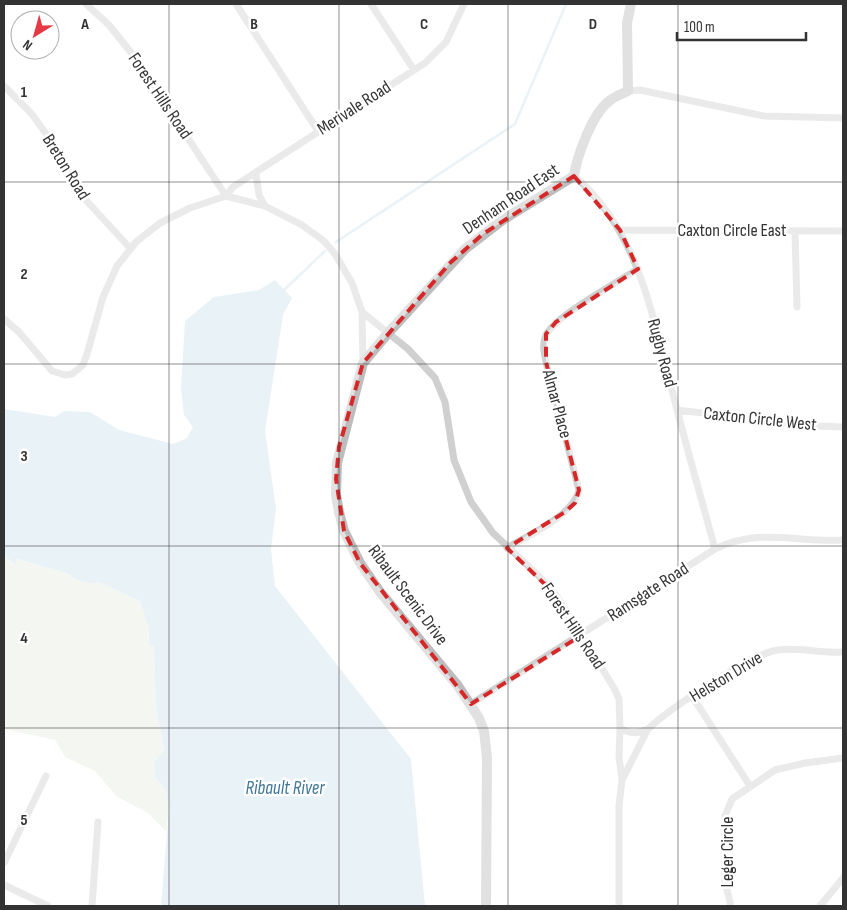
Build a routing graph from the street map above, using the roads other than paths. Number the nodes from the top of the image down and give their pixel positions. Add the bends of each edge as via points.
1 (86, 4) edge
2 (236, 4) edge
3 (371, 4) edge
4 (464, 4) edge
5 (631, 4) edge
6 (414, 70) junction
7 (4, 86) edge
8 (628, 91) junction
9 (843, 118) edge
10 (318, 131) junction
11 (256, 174) junction
12 (574, 176) junction
13 (226, 196) junction
14 (265, 206) junction
15 (620, 230) junction
16 (795, 231) junction
17 (843, 231) edge
18 (130, 248) junction
19 (638, 269) junction
20 (796, 307) dead end
21 (362, 312) junction
22 (4, 319) edge
23 (389, 332) junction
24 (363, 363) junction
25 (677, 410) junction
26 (843, 427) edge
27 (843, 540) edge
28 (507, 548) junction
29 (715, 549) junction
30 (582, 635) junction
31 (843, 652) edge
32 (692, 696) junction
33 (471, 704) junction
34 (620, 728) junction
35 (648, 729) junction
36 (843, 758) edge
37 (46, 776) dead end
38 (622, 781) junction
39 (750, 786) junction
40 (98, 822) dead end
41 (4, 863) edge
42 (843, 878) edge
43 (4, 885) edge
44 (48, 906) edge
45 (92, 906) edge
46 (486, 906) edge
47 (619, 906) edge
48 (731, 906) edge
49 (820, 906) edge

1 - 13 street, Forest Hills Road via 133,55
2 - 10 street
3 - 6 street
4 - 6 street, Merivale Road via 446,42
5 - 8 street via 627,23
6 - 10 street, Merivale Road
7 - 18 street, Breton Road via 35,119 82,196
8 - 9 street via 640,90 764,116
8 - 12 street, Denham Road East via 608,102 601,110 575,165
10 - 11 street, Merivale Road
11 - 13 street, Merivale Road via 233,187
11 - 14 street via 259,195
12 - 15 street, Rugby Road via 588,188
12 - 23 street, Denham Road East via 504,219 471,244
13 - 14 street
13 - 18 street via 179,213 153,228
14 - 21 street via 302,225 324,241 345,270
15 - 16 street, Caxton Circle East
15 - 19 street, Rugby Road
16 - 17 street, Caxton Circle East
16 - 20 street
18 - 22 street via 103,297 83,364 72,374 52,370
19 - 25 street, Rugby Road
19 - 28 street, Almar Place via 556,322 546,334 546,362 579,490 575,503 565,512
21 - 23 street
21 - 24 street
23 - 24 street, Ribault Scenic Drive
23 - 28 street, Forest Hills Road via 435,378 445,402 454,460 463,485 480,516
24 - 33 street, Ribault Scenic Drive via 337,463 336,495 344,531 371,579
25 - 26 street, Caxton Circle West
25 - 29 street, Rugby Road
27 - 29 street, Ramsgate Road via 760,536 730,541
28 - 30 street, Forest Hills Road via 556,595
29 - 30 street, Ramsgate Road
30 - 33 street, Ramsgate Road
30 - 34 street, Forest Hills Road via 619,700
31 - 32 street, Helston Drive via 791,649 765,652
32 - 35 street, Helston Drive
32 - 39 street
33 - 46 street, Ribault Scenic Drive via 479,718 486,745
34 - 35 street via 629,733
34 - 38 street, Forest Hills Road
35 - 38 street
36 - 39 street, Leger Circle via 775,770
37 - 41 street
38 - 47 street
39 - 48 street, Leger Circle via 732,799 725,816 725,882
40 - 45 street
42 - 49 street
43 - 44 street

